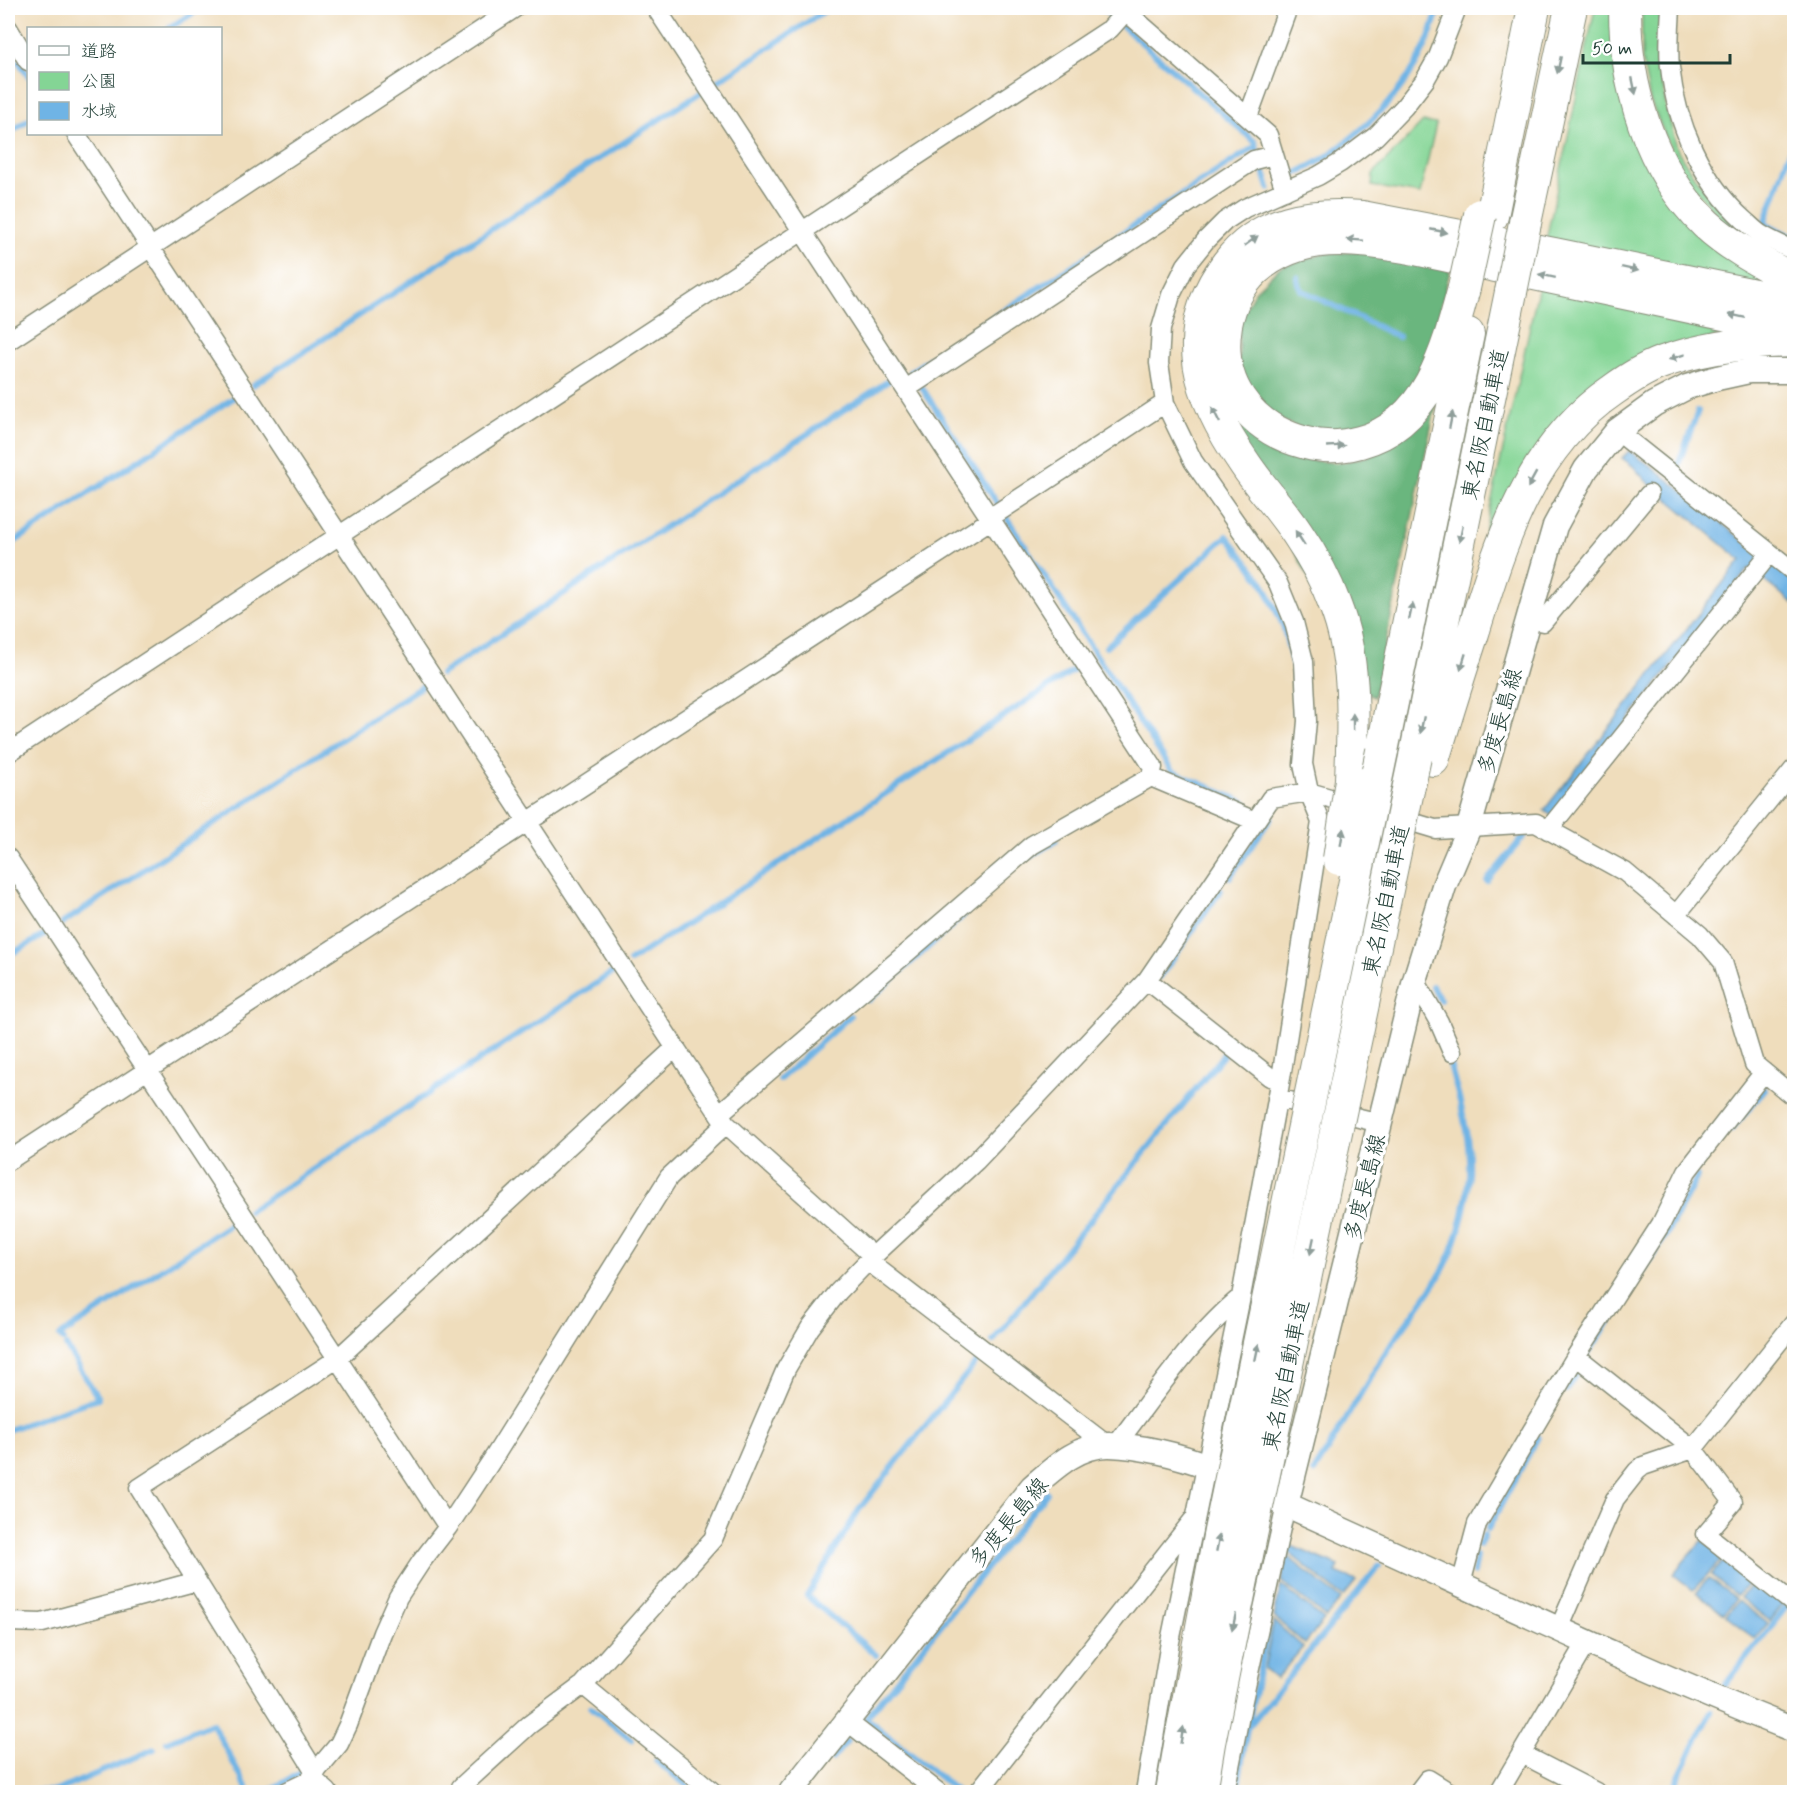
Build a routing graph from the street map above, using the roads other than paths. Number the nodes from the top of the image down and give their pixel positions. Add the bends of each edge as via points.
1 (515, 8) edge
2 (656, 8) edge
3 (1288, 8) edge
4 (1457, 8) edge
5 (1526, 8) edge
6 (1534, 8) edge
7 (1570, 8) edge
8 (1625, 8) edge
9 (1671, 8) edge
10 (1124, 11) edge
11 (8, 28) edge
12 (27, 59) edge
13 (1248, 117) junction
14 (77, 135) edge
15 (1266, 157) junction
16 (1285, 191) junction
17 (1486, 216) junction
18 (802, 231) junction
19 (151, 247) junction
20 (1794, 251) edge
21 (1794, 280) edge
22 (1471, 288) junction
23 (1794, 303) edge
24 (1794, 329) edge
25 (1794, 340) edge
26 (8, 341) edge
27 (1794, 371) edge
28 (908, 388) junction
29 (1165, 403) junction
30 (1617, 431) junction
31 (1649, 494) dead end
32 (992, 517) junction
33 (339, 536) junction
34 (1769, 554) junction
35 (1794, 572) edge
36 (1528, 619) junction
37 (8, 753) edge
38 (1424, 758) junction
39 (1794, 770) edge
40 (1151, 777) junction
41 (1309, 792) junction
42 (1255, 821) junction
43 (527, 822) junction
44 (1469, 827) junction
45 (1548, 830) junction
46 (8, 858) edge
47 (1676, 915) junction
48 (1147, 980) junction
49 (1415, 980) junction
50 (675, 1048) junction
51 (1452, 1052) dead end
52 (147, 1070) junction
53 (1764, 1072) junction
54 (1281, 1078) junction
55 (1794, 1096) edge
56 (1277, 1098) junction
57 (722, 1119) junction
58 (1380, 1123) junction
59 (8, 1161) edge
60 (1287, 1207) junction
61 (870, 1258) junction
62 (1241, 1296) junction
63 (1794, 1323) edge
64 (1576, 1356) junction
65 (337, 1359) junction
66 (1111, 1445) junction
67 (1693, 1449) junction
68 (1207, 1466) junction
69 (1286, 1505) junction
70 (1196, 1516) junction
71 (448, 1527) junction
72 (197, 1581) junction
73 (1461, 1584) junction
74 (1794, 1604) edge
75 (8, 1622) edge
76 (1559, 1629) junction
77 (1587, 1642) junction
78 (583, 1685) junction
79 (848, 1722) junction
80 (1794, 1730) edge
81 (1521, 1754) junction
82 (313, 1775) junction
83 (286, 1792) edge
84 (328, 1792) edge
85 (464, 1792) edge
86 (713, 1792) edge
87 (791, 1792) edge
88 (938, 1792) edge
89 (978, 1792) edge
90 (1145, 1792) edge
91 (1172, 1792) edge
92 (1201, 1792) edge
93 (1225, 1792) edge
94 (1418, 1792) edge
95 (1449, 1792) edge
96 (1499, 1792) edge
97 (1596, 1792) edge

1 - 19 street
2 - 18 street
3 - 13 street
4 - 16 street via 1438,57 1404,107 1358,151
5 - 17 highway
6 - 17 highway
7 -> 38 highway, 東名阪自動車道, bridge via 1511,292
8 -> 21 highway via 1630,69 1638,105 1665,170 1707,224 1736,248
9 - 20 street via 1673,84 1694,150 1730,207 1761,234
10 - 13 street
10 - 18 street via 1110,29
11 - 12 street
13 - 15 street via 1268,135
14 - 19 street
15 - 16 street
15 - 28 street
16 - 29 street via 1225,221 1186,265 1171,294 1161,329
17 - 22 highway, bridge
18 - 28 street
18 - 33 street
19 - 26 street
19 - 33 street
24 -> 22 highway via 1411,248 1370,241 1325,240 1304,243 1265,261 1237,292 1225,338 1229,379 1251,413 1280,434 1329,447 1366,440 1399,422 1428,388
60 -> 22 highway, 東名阪自動車道, bridge via 1382,751
60 -> 23 highway, bridge via 1351,780 1352,686 1347,644 1336,605 1318,567 1225,434 1209,400 1199,367 1197,335 1203,307 1216,280 1234,255 1273,228 1301,218 1331,215 1362,217 1542,251
25 -> 38 highway via 1694,351 1658,364 1593,403 1569,427 1547,454 1509,527
27 - 30 main road, 多度長島線 via 1749,371 1687,387 1654,404
28 - 32 street
29 - 32 street
29 - 41 street via 1193,461 1278,583 1294,622 1304,662 1307,721 1303,764
30 - 34 street
30 - 36 main road, 多度長島線 via 1586,469 1555,526
31 - 36 street via 1543,622
32 - 40 street via 1153,767
32 - 43 street
33 - 37 street
33 - 43 street
34 - 35 street
34 - 45 street
36 - 44 main road, 多度長島線
38 -> 92 highway, 東名阪自動車道, bridge via 1412,835 1345,1140 1318,1214
39 - 47 street
40 - 42 street
40 - 57 street via 1032,845
41 - 42 street via 1271,798
41 - 44 street via 1435,829
41 - 54 street via 1321,822
42 - 48 street
43 - 50 street
43 - 52 street
44 - 45 street via 1536,823
44 - 49 main road, 多度長島線 via 1444,886
45 - 47 street via 1625,872
46 - 52 street
47 - 53 street via 1723,962 1754,1064
48 - 54 street via 1270,1077
48 - 61 street via 976,1161
49 - 51 street
49 - 58 main road, 多度長島線
50 - 57 street
50 - 65 street
52 - 59 street
52 - 65 street
53 - 55 street
53 - 64 street via 1687,1172 1661,1224
54 - 56 street
56 - 58 street
56 - 62 street
57 - 61 street
57 - 71 street via 669,1177
58 - 69 main road, 多度長島線
91 -> 60 highway, 東名阪自動車道, bridge via 1220,1532
61 - 66 street
61 - 78 street via 810,1328 786,1370 713,1539
62 - 66 street
62 - 68 street
63 - 67 street
64 - 67 street
64 - 73 street via 1477,1524
65 - 71 street
65 - 72 street via 139,1488
66 - 68 main road, 多度長島線 via 1157,1451
66 - 79 main road, 多度長島線 via 1078,1453 1032,1487
67 - 74 street via 1733,1502 1706,1534
67 - 76 street via 1643,1466 1615,1499
68 - 69 main road, 多度長島線
68 - 70 street
69 - 73 main road
69 - 93 street
70 - 89 street
70 - 90 street
71 - 82 street via 398,1597 339,1744
72 - 75 street via 42,1623
72 - 82 street
73 - 76 main road
76 - 77 main road
77 - 80 main road
77 - 81 street
78 - 85 street via 529,1725 461,1787
78 - 86 street
79 - 87 main road, 多度長島線
79 - 88 street
81 - 96 street
81 - 97 street
82 - 83 street
82 - 84 street
94 - 95 street via 1428,1779

